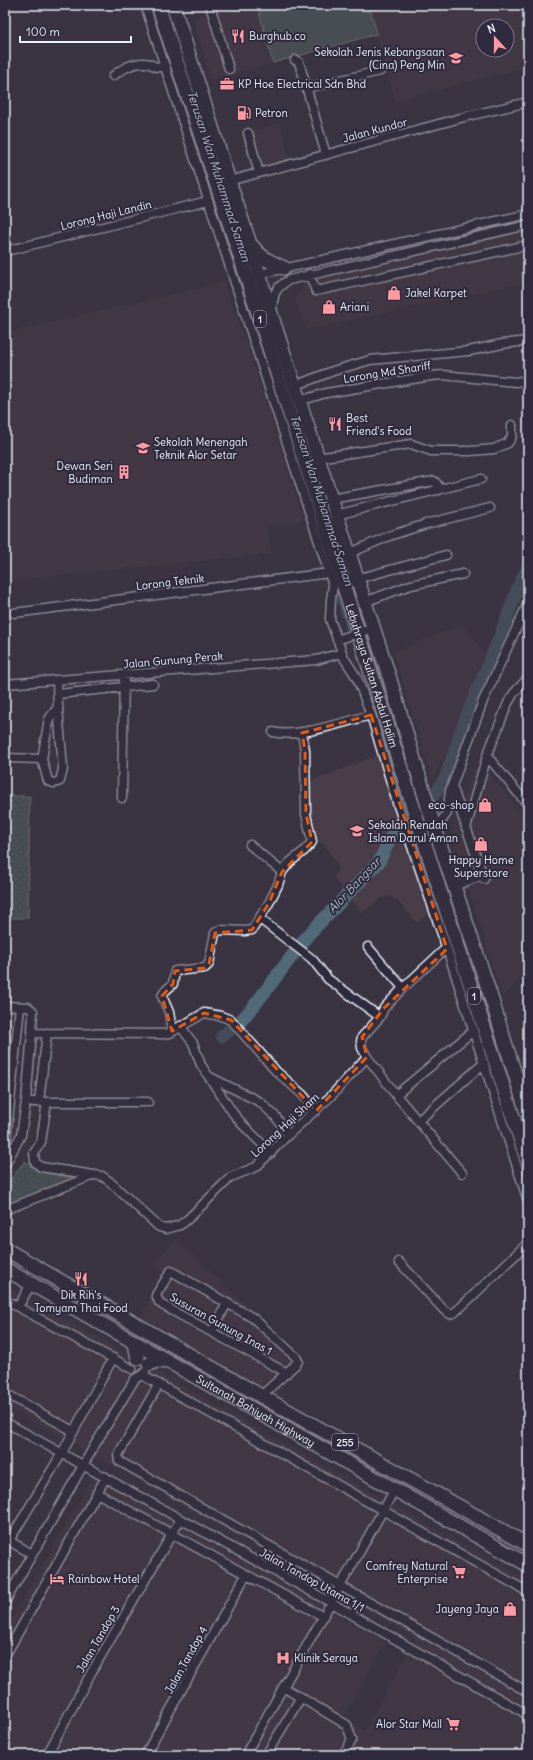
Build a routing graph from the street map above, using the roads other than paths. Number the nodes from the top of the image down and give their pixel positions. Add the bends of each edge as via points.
1 (145, 5) edge
2 (158, 5) edge
3 (173, 5) edge
4 (210, 5) edge
5 (296, 60) dead end
6 (166, 66) junction
7 (229, 69) dead end
8 (380, 71) dead end
9 (113, 76) dead end
10 (306, 88) junction
11 (528, 102) edge
12 (248, 133) dead end
13 (326, 155) junction
14 (259, 173) junction
15 (229, 182) junction
16 (208, 201) junction
17 (528, 214) edge
18 (528, 225) edge
19 (250, 244) junction
20 (528, 245) edge
21 (10, 250) dead end
22 (284, 268) junction
23 (260, 274) junction
24 (309, 274) junction
25 (271, 314) junction
26 (528, 341) edge
27 (268, 365) junction
28 (528, 380) edge
29 (294, 386) junction
30 (299, 401) junction
31 (512, 425) dead end
32 (317, 458) junction
33 (481, 479) dead end
34 (439, 490) junction
35 (331, 499) junction
36 (490, 508) dead end
37 (336, 515) junction
38 (348, 554) junction
39 (446, 555) dead end
40 (329, 573) junction
41 (463, 574) dead end
42 (356, 579) junction
43 (364, 602) junction
44 (528, 603) edge
45 (14, 613) dead end
46 (372, 628) junction
47 (358, 633) junction
48 (337, 640) junction
49 (342, 653) junction
50 (124, 675) junction
51 (528, 678) edge
52 (58, 680) junction
53 (5, 684) edge
54 (153, 684) dead end
55 (125, 686) junction
56 (58, 694) junction
57 (58, 706) junction
58 (371, 715) junction
59 (273, 732) dead end
60 (302, 733) junction
61 (488, 756) junction
62 (5, 758) edge
63 (42, 758) junction
64 (452, 786) junction
65 (122, 798) dead end
66 (528, 805) edge
67 (434, 827) junction
68 (466, 828) junction
69 (250, 845) dead end
70 (282, 872) junction
71 (454, 886) junction
72 (260, 919) junction
73 (368, 947) dead end
74 (447, 949) junction
75 (403, 988) junction
76 (5, 1006) edge
77 (20, 1007) junction
78 (380, 1017) junction
79 (180, 1026) junction
80 (172, 1031) junction
81 (473, 1031) junction
82 (32, 1033) junction
83 (47, 1033) junction
84 (367, 1057) junction
85 (484, 1063) junction
86 (210, 1078) junction
87 (396, 1095) junction
88 (525, 1098) edge
89 (26, 1102) junction
90 (43, 1102) junction
91 (148, 1102) dead end
92 (316, 1111) junction
93 (528, 1116) edge
94 (418, 1121) junction
95 (288, 1135) junction
96 (6, 1140) edge
97 (16, 1145) junction
98 (272, 1153) junction
99 (528, 1163) edge
100 (5, 1165) edge
101 (462, 1173) dead end
102 (94, 1175) junction
103 (528, 1201) edge
104 (5, 1210) edge
105 (528, 1243) edge
106 (5, 1250) edge
107 (399, 1262) dead end
108 (5, 1269) edge
109 (31, 1284) junction
110 (5, 1300) edge
111 (227, 1303) junction
112 (18, 1307) junction
113 (212, 1332) junction
114 (157, 1336) junction
115 (113, 1358) junction
116 (143, 1361) junction
117 (287, 1373) junction
118 (159, 1384) junction
119 (5, 1394) edge
120 (261, 1396) junction
121 (5, 1422) edge
122 (73, 1431) junction
123 (62, 1452) junction
124 (84, 1465) junction
125 (106, 1478) junction
126 (395, 1489) junction
127 (97, 1492) junction
128 (382, 1510) junction
129 (180, 1520) junction
130 (172, 1534) junction
131 (7, 1540) edge
132 (528, 1545) edge
133 (32, 1554) junction
134 (528, 1565) edge
135 (246, 1575) junction
136 (339, 1586) junction
137 (528, 1592) edge
138 (5, 1602) edge
139 (330, 1602) junction
140 (322, 1616) junction
141 (5, 1656) edge
142 (283, 1687) junction
143 (528, 1692) edge
144 (301, 1697) junction
145 (528, 1716) edge
146 (45, 1755) edge
147 (145, 1755) edge
148 (244, 1755) edge
149 (266, 1755) edge
150 (343, 1755) edge

1 - 6 street
2 - 27 main road, Lebuhraya Sultan Abdul Halim / 1 via 232,230
3 - 15 main road, Lebuhraya Sultan Abdul Halim / 1
4 - 7 street
5 - 10 street
6 - 9 street via 156,68 146,63 138,64
6 - 16 street
8 - 10 street
10 - 13 street
11 - 13 street, Jalan Kundor
12 - 14 street
13 - 14 street, Jalan Kundor
14 - 15 street, Jalan Kundor
15 - 19 main road, Lebuhraya Sultan Abdul Halim / 1
16 - 21 street, Lorong Haji Landin
16 - 27 street
17 - 22 street
18 - 24 street
19 - 22 main road via 259,255
19 - 23 main road, Lebuhraya Sultan Abdul Halim / 1
20 - 24 street via 316,291
22 - 23 street
23 - 25 main road, Lebuhraya Sultan Abdul Halim / 1
24 - 25 street via 279,286 273,297
25 - 29 main road, Lebuhraya Sultan Abdul Halim / 1
26 - 29 street via 370,360
27 - 40 street
27 - 47 main road, Lebuhraya Sultan Abdul Halim / 1
28 - 30 street, Lorong Md Shariff via 516,382 431,376 326,393
29 - 30 main road, Lebuhraya Sultan Abdul Halim / 1
30 - 32 main road, Lebuhraya Sultan Abdul Halim / 1
31 - 32 street via 512,436 508,443 494,449 431,450 411,444
32 - 35 main road, Lebuhraya Sultan Abdul Halim / 1
33 - 34 street
34 - 35 street via 434,481
34 - 37 street
35 - 37 main road, Lebuhraya Sultan Abdul Halim / 1
36 - 38 street via 426,524 389,536
37 - 38 main road, Lebuhraya Sultan Abdul Halim / 1
38 - 42 main road, Lebuhraya Sultan Abdul Halim / 1
39 - 42 street
40 - 45 street, Lorong Teknik
40 - 48 street via 333,586 330,619
41 - 43 street via 411,585
42 - 43 main road, Lebuhraya Sultan Abdul Halim / 1
43 - 46 main road, Lebuhraya Sultan Abdul Halim / 1
44 - 64 street via 483,701
46 - 47 street
46 - 67 main road, Lebuhraya Sultan Abdul Halim / 1
47 - 48 street
47 - 99 main road, Lebuhraya Sultan Abdul Halim / 1
48 - 49 street
49 - 50 street, Jalan Gunung Perak via 316,660
49 - 58 street via 357,678
50 - 52 street, Jalan Gunung Perak
50 - 55 street
51 - 61 street via 511,698
52 - 53 street, Jalan Gunung Perak
52 - 56 street
54 - 55 street
55 - 56 street
55 - 65 street
56 - 57 street
57 - 63 street via 50,719
57 - 63 street via 63,769 60,781 54,784 48,781
58 - 60 street
58 - 74 street via 398,806
59 - 60 street via 282,735
60 - 70 street via 305,750 306,814 312,842
61 - 66 street
61 - 68 street
62 - 63 street
64 - 67 street via 447,813
64 - 68 street
67 - 71 main road, Lebuhraya Sultan Abdul Halim / 1
68 - 71 street via 483,877
69 - 70 street
70 - 72 street
71 - 88 main road, Lebuhraya Sultan Abdul Halim / 1
72 - 78 street via 312,959 328,979
72 - 80 street via 252,930 220,930 215,933 209,964 205,968 175,971 173,984 162,996 169,1012
73 - 75 street
74 - 75 street
74 - 81 street
75 - 78 street via 384,1008
76 - 77 street
77 - 82 street via 28,1007 33,1011
77 - 96 street
78 - 84 street via 362,1037 362,1048
79 - 80 street
79 - 86 street via 193,1043 201,1065
79 - 92 street via 204,1013 231,1020
80 - 83 street via 153,1035
81 - 85 street
81 - 87 street
82 - 83 street
82 - 89 street
83 - 90 street
84 - 87 street
84 - 92 street, Lorong Haji Sham
85 - 94 street
85 - 103 street
86 - 95 street via 260,1102 276,1117
86 - 98 street via 242,1124
87 - 94 street
88 - 93 main road, Lebuhraya Sultan Abdul Halim / 1
89 - 90 street
89 - 97 street via 21,1135
90 - 91 street
90 - 102 street, Lorong Haji Sham via 41,1142 33,1159 41,1167
92 - 95 street, Lorong Haji Sham
94 - 101 street
95 - 98 street, Lorong Haji Sham
96 - 97 street
97 - 100 street
98 - 102 street, Lorong Haji Sham via 253,1169 231,1177 180,1225 166,1229 159,1227 109,1180
102 - 104 street
105 - 107 street via 463,1305 450,1314
106 - 114 main road, Sultanah Bahiyah Highway / 255
108 - 109 main road, Sultanah Bahiyah Highway / 255
109 - 112 street
109 - 116 main road, Sultanah Bahiyah Highway / 255 via 132,1341
110 - 112 street
111 - 113 street
111 - 113 street, Susuran Gunung Inas 1 via 171,1271 156,1295 162,1305
111 - 117 street, Susuran Gunung Inas 1 via 253,1318 296,1357 297,1363
112 - 115 street
113 - 117 street, Susuran Gunung Inas 1
114 - 116 street
114 - 116 street
114 - 120 main road, Sultanah Bahiyah Highway / 255
115 - 116 street
115 - 122 street
116 - 118 street
116 - 124 street
116 - 126 main road, Sultanah Bahiyah Highway / 255 via 171,1363
117 - 120 street
118 - 128 street
118 - 136 street via 118,1455 119,1461
119 - 122 street
120 - 132 main road, Sultanah Bahiyah Highway / 255
121 - 123 street, Jalan Tandop Utama 1/1
122 - 123 street
123 - 124 street, Jalan Tandop Utama 1/1
123 - 131 street
124 - 125 street, Jalan Tandop Utama 1/1
124 - 133 street
125 - 127 street
125 - 129 street, Jalan Tandop Utama 1/1
126 - 128 street
126 - 134 main road, Sultanah Bahiyah Highway / 255
127 - 130 street
127 - 141 street
128 - 136 street
128 - 137 street
129 - 130 street, Jalan Tandop 3
129 - 139 street, Jalan Tandop Utama 1/1
130 - 135 street
130 - 146 street, Jalan Tandop 3
131 - 133 street
133 - 138 street
135 - 140 street
135 - 147 street, Jalan Tandop 4
136 - 139 street
136 - 143 street
139 - 140 street
139 - 145 street, Jalan Tandop Utama 1/1
140 - 142 street
142 - 144 street
142 - 148 street
144 - 149 street
144 - 150 street via 346,1724 352,1740

